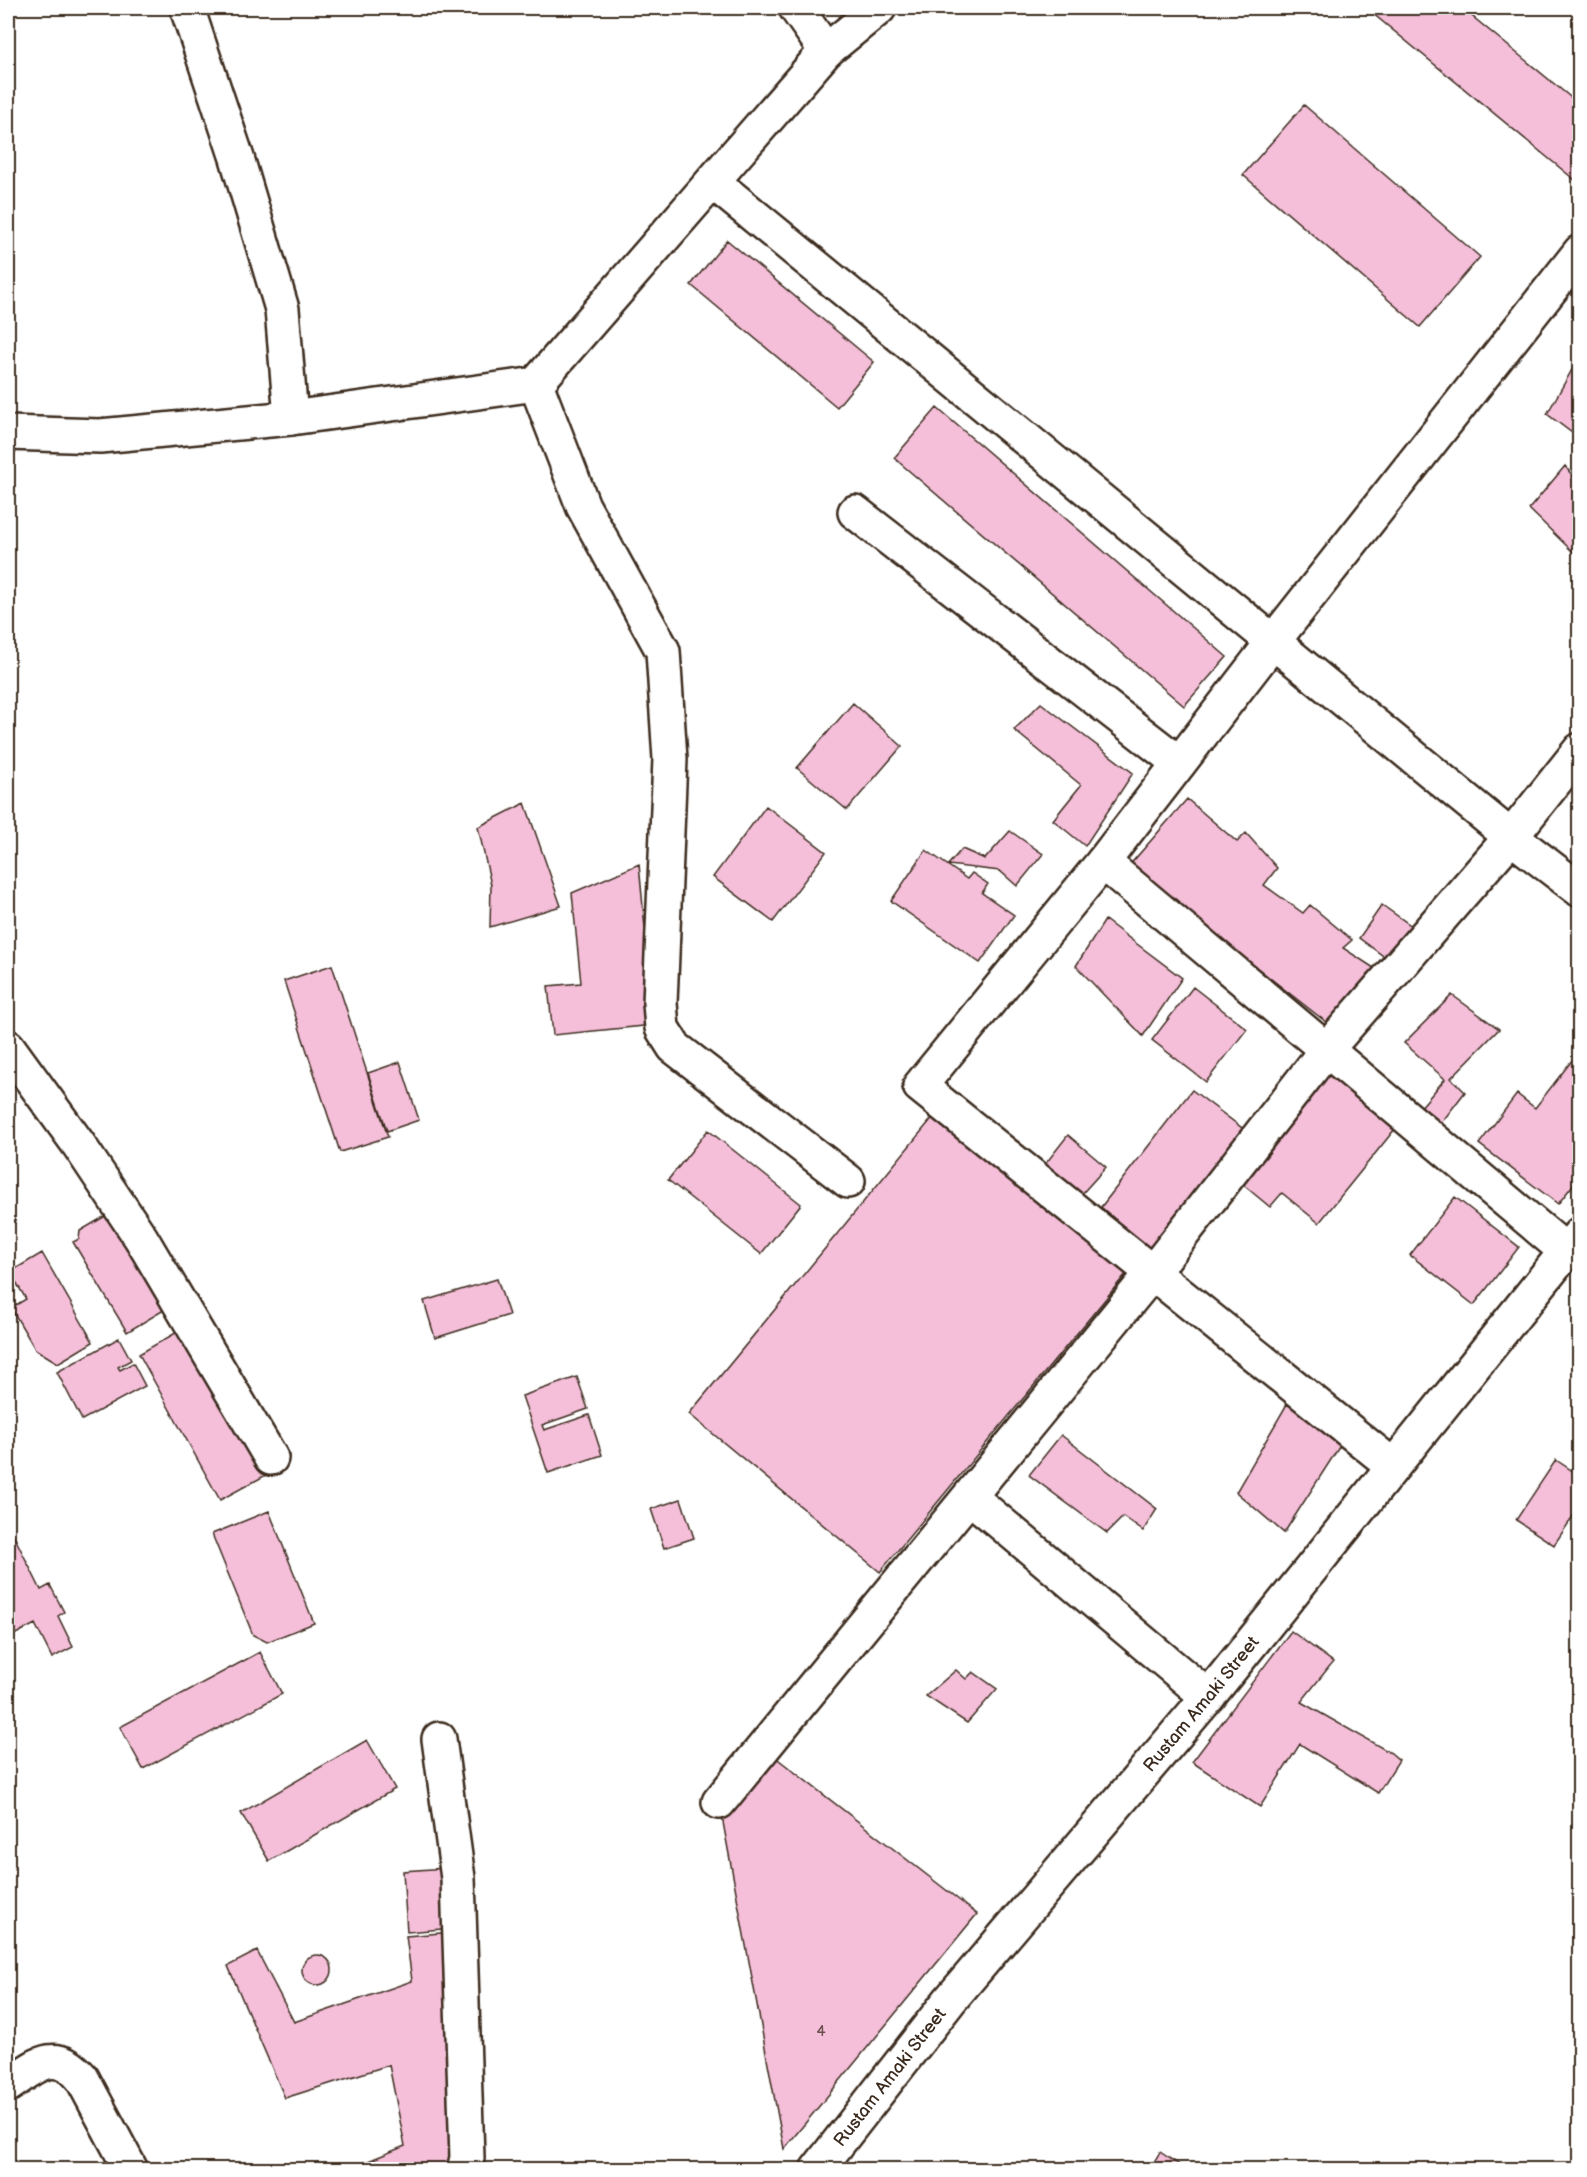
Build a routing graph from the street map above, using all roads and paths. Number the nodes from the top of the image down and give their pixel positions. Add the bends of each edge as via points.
1 (187, 8) edge
2 (796, 8) edge
3 (879, 8) edge
4 (826, 51) junction
5 (712, 182) junction
6 (1580, 252) edge
7 (536, 384) junction
8 (291, 418) junction
9 (8, 433) edge
10 (855, 512) dead end
11 (1272, 643) junction
12 (1580, 750) edge
13 (1179, 763) junction
14 (1510, 837) junction
15 (1103, 862) junction
16 (1580, 890) edge
17 (8, 1047) edge
18 (1327, 1049) junction
19 (848, 1181) dead end
20 (1573, 1243) edge
21 (1153, 1272) junction
22 (271, 1458) dead end
23 (1392, 1465) junction
24 (970, 1497) junction
25 (1208, 1697) junction
26 (439, 1739) dead end
27 (719, 1803) dead end
28 (8, 2085) edge
29 (132, 2169) edge
30 (464, 2169) edge
31 (817, 2169) edge

1 - 8 street via 282,309
2 - 4 street
3 - 4 street
4 - 5 street
5 - 7 street
5 - 11 street
6 - 11 street
7 - 8 street
7 - 19 street via 583,506 663,651 670,759 662,1028 674,1047
8 - 9 street via 100,436
10 - 13 street
11 - 13 street
11 - 14 street
12 - 14 street
13 - 15 street
14 - 16 street
14 - 18 street
15 - 18 street
15 - 21 street via 920,1086
17 - 22 street via 141,1238
18 - 20 street
18 - 21 street
20 - 23 street, Rustam Amaki Street
21 - 23 street
21 - 24 street
23 - 25 street, Rustam Amaki Street
24 - 25 street
24 - 27 street
25 - 31 street, Rustam Amaki Street via 950,2000
26 - 30 street via 458,1878 467,2158
28 - 29 street via 43,2062 56,2060 73,2067

